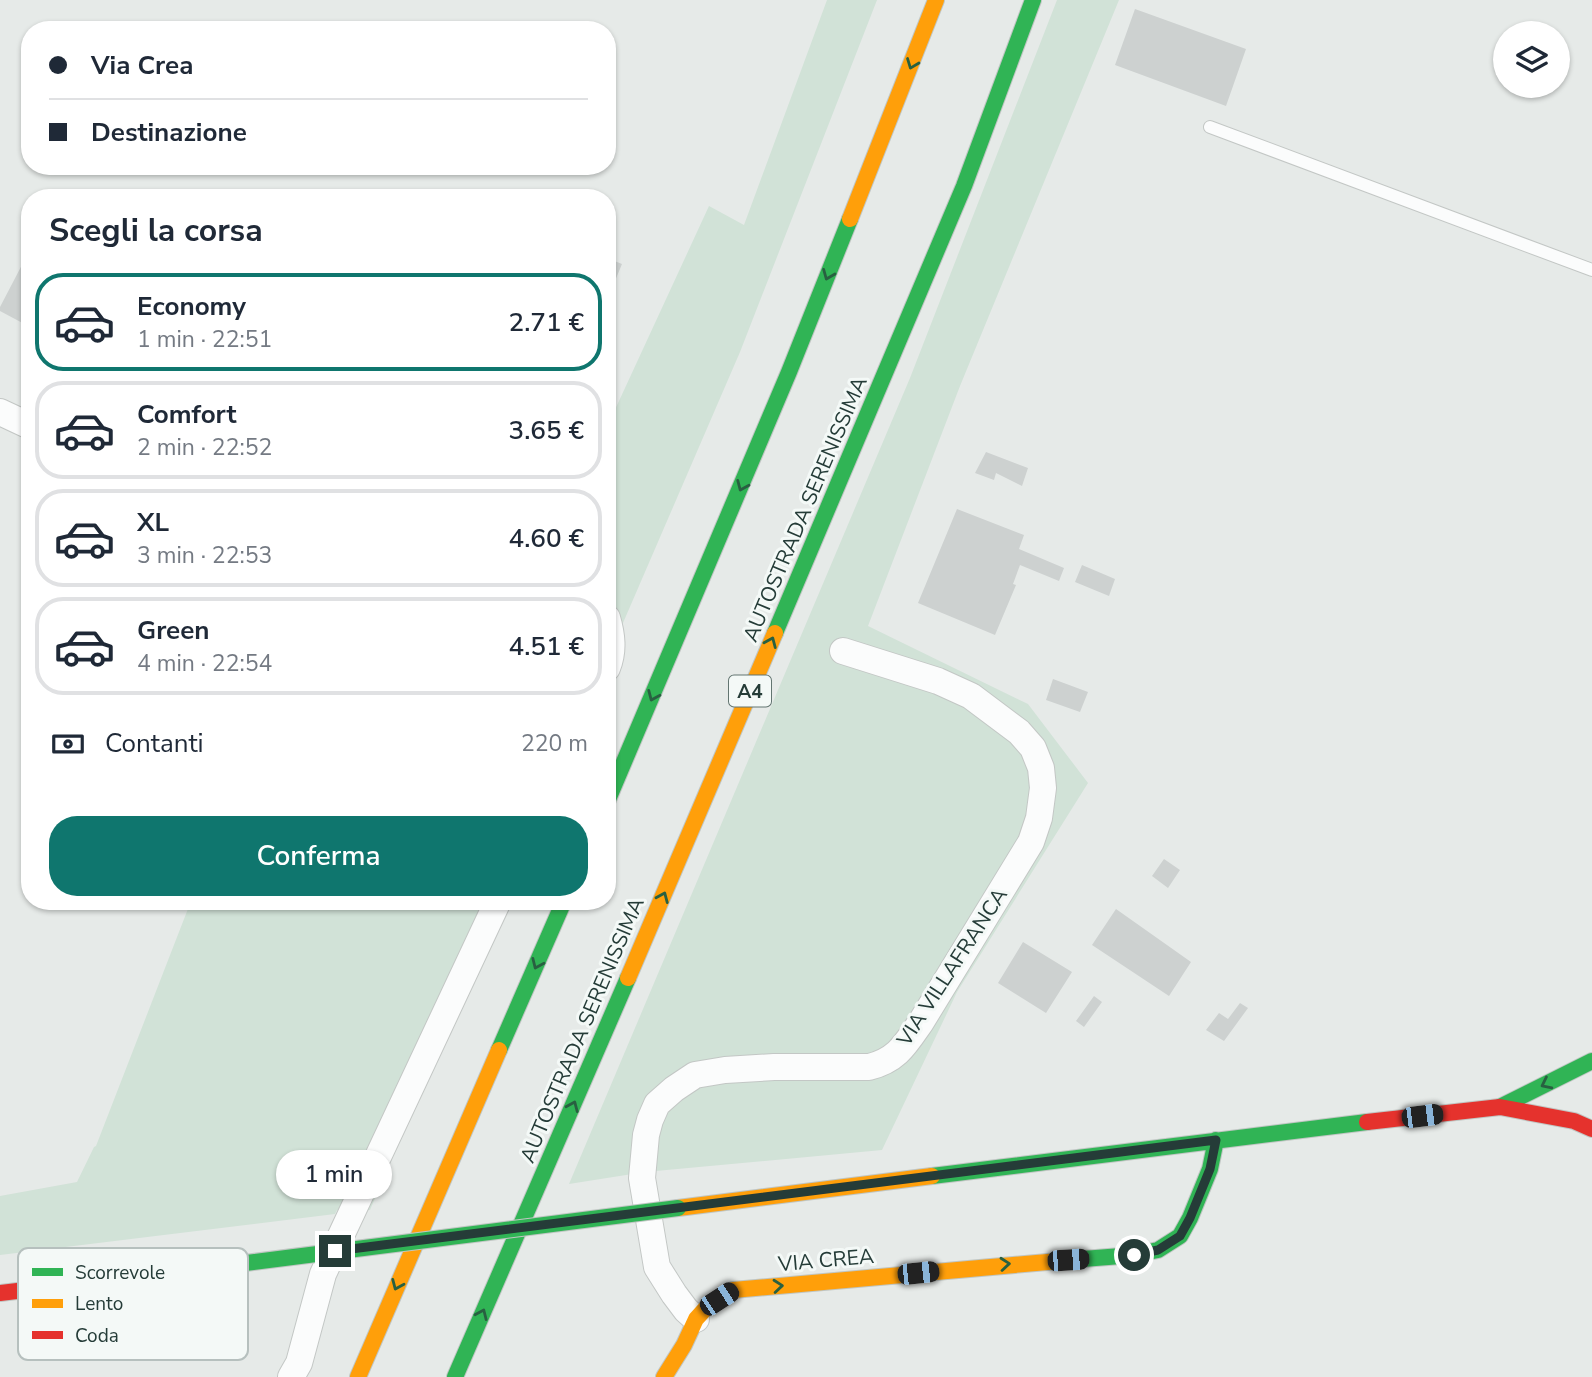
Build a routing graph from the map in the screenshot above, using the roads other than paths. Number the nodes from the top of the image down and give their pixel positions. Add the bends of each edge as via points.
1 (936, 0) edge
2 (1032, 0) edge
3 (1210, 127) dead end
4 (1592, 270) edge
5 (0, 412) edge
6 (21, 422) edge
7 (843, 651) dead end
8 (616, 781) edge
9 (494, 910) edge
10 (560, 910) edge
11 (1592, 1061) edge
12 (480, 1093) junction
13 (1500, 1107) junction
14 (1592, 1129) edge
15 (1216, 1140) junction
16 (390, 1259) dead end
17 (248, 1263) edge
18 (18, 1291) edge
19 (0, 1293) edge
20 (696, 1319) junction
21 (291, 1377) edge
22 (358, 1377) edge
23 (455, 1377) edge
24 (664, 1377) edge

1 -> 8 main road via 789,372
23 -> 2 main road, AUTOSTRADA SERENISSIMA / A4 via 953,211
3 - 4 lane
5 - 6 street
7 - 20 street, VIA VILLAFRANCA via 971,696 1019,732 1033,748 1041,768 1039,818 1031,842 995,902 921,1022 891,1059 869,1067 774,1067 695,1075 657,1104 646,1135 642,1178 657,1267
9 - 21 street via 323,1274
10 -> 12 main road
11 -> 13 main road
12 - 16 main road
12 -> 22 main road
13 - 14 main road via 1574,1121
13 - 15 main road
15 - 17 main road, bridge
20 -> 15 main road, VIA CREA via 733,1290 1158,1250 1180,1236 1190,1218
18 - 19 main road, bridge
20 - 24 main road, VIA CREA

